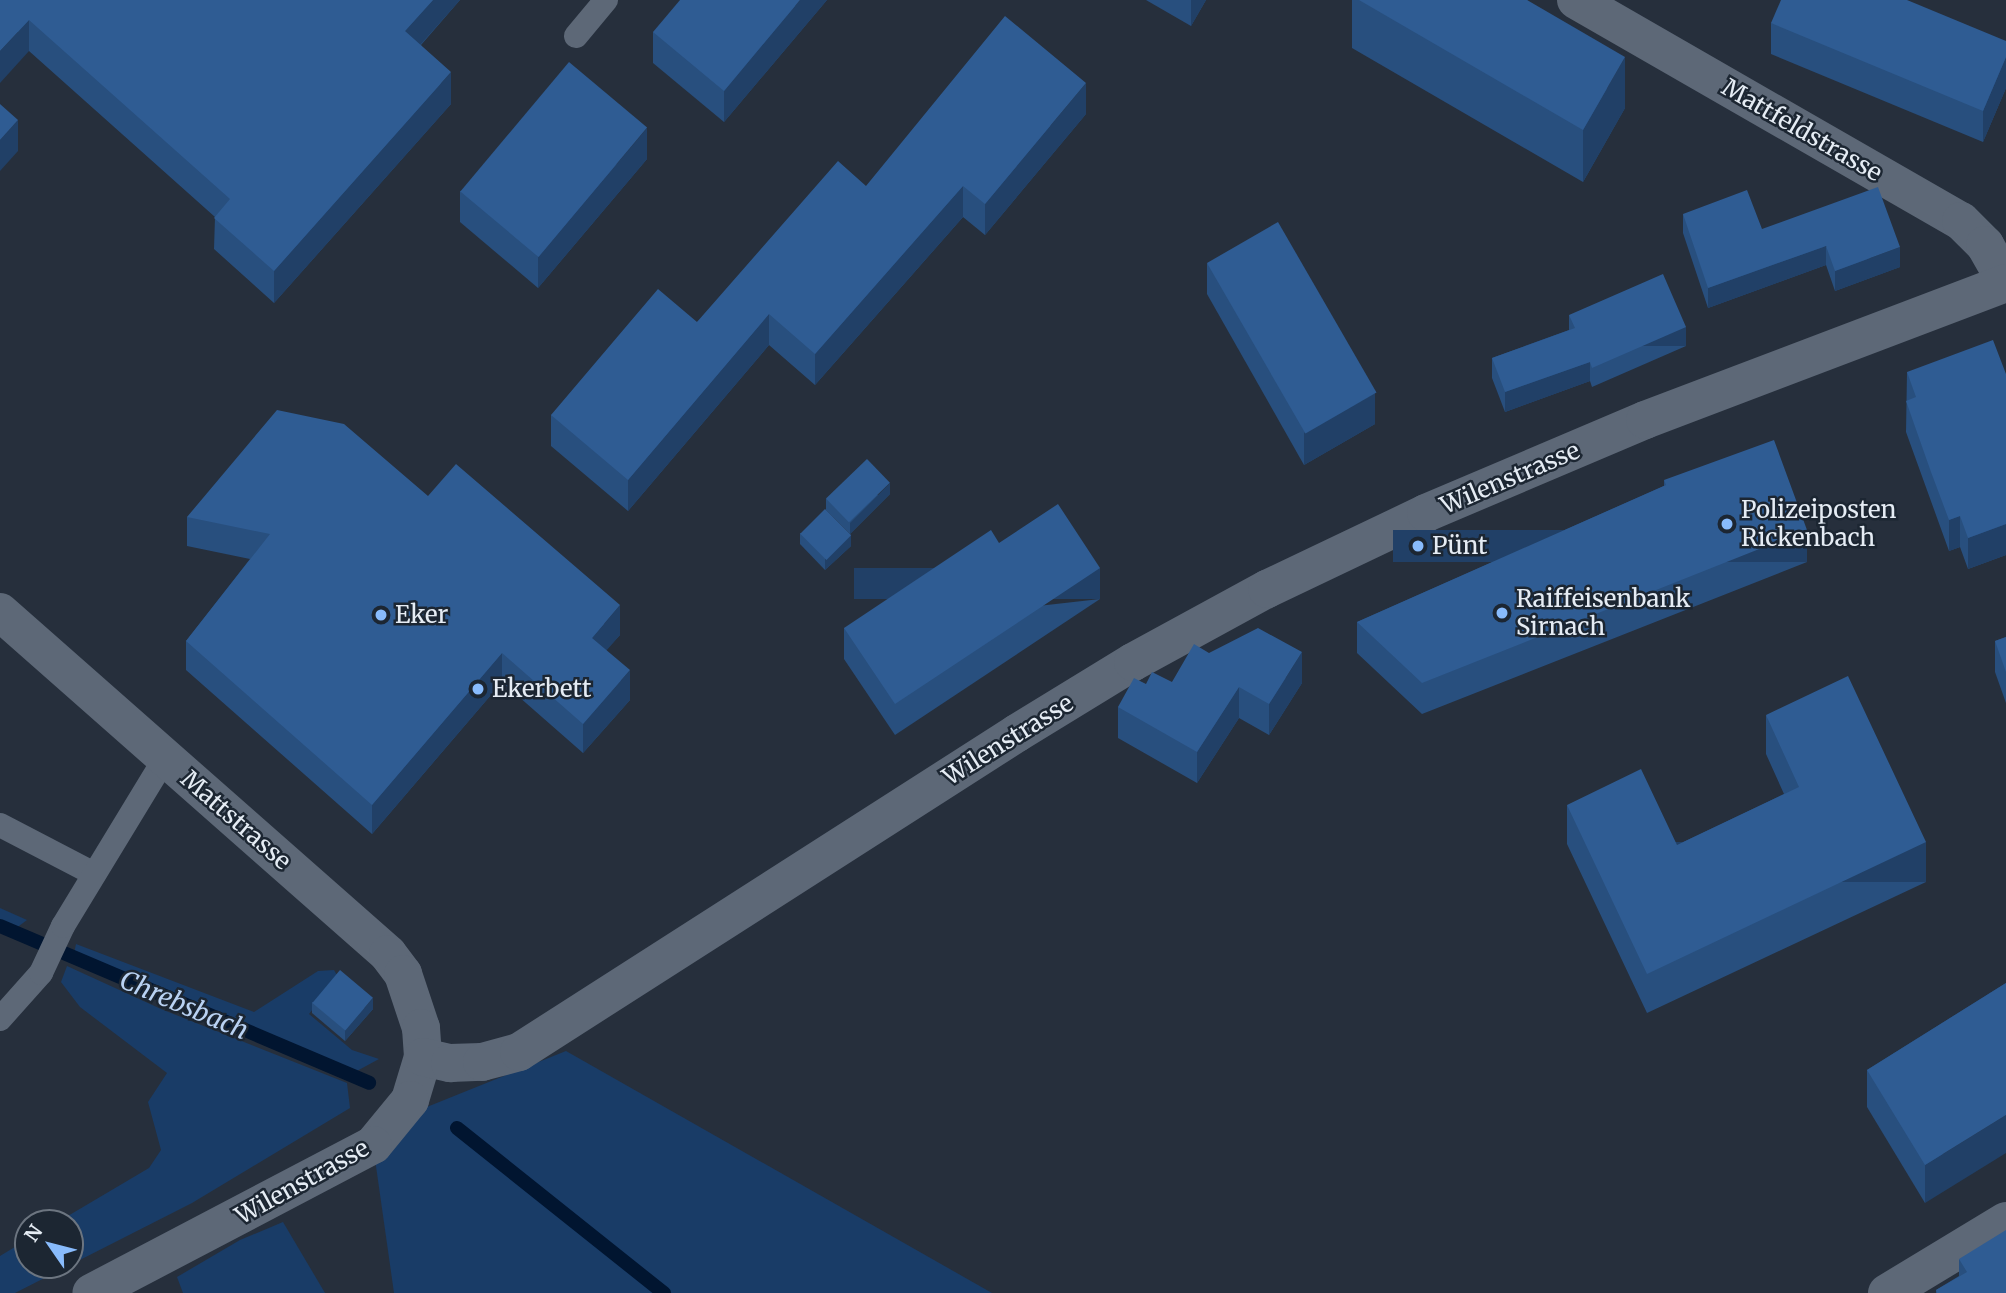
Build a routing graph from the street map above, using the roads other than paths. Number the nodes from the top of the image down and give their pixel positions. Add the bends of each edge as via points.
1 (606, 0) edge
2 (1576, 0) edge
3 (576, 36) dead end
4 (2006, 283) edge
5 (2, 616) edge
6 (165, 758) junction
7 (0, 825) edge
8 (94, 874) junction
9 (0, 1018) edge
10 (422, 1057) junction
11 (2006, 1221) edge
12 (91, 1293) edge
13 (1887, 1293) edge

1 - 3 lane
2 - 4 street, Mattfeldstrasse via 1961,221 1985,245
4 - 10 street, Wilenstrasse via 1645,420 1426,513 1267,589 1133,662 1017,733 519,1052 482,1062 450,1063
5 - 6 street, Mattstrasse
6 - 8 lane
6 - 10 street, Mattstrasse via 388,954 415,1003
7 - 8 lane
8 - 9 lane via 62,926 41,973
10 - 12 street, Wilenstrasse via 410,1100 373,1145
11 - 13 street

